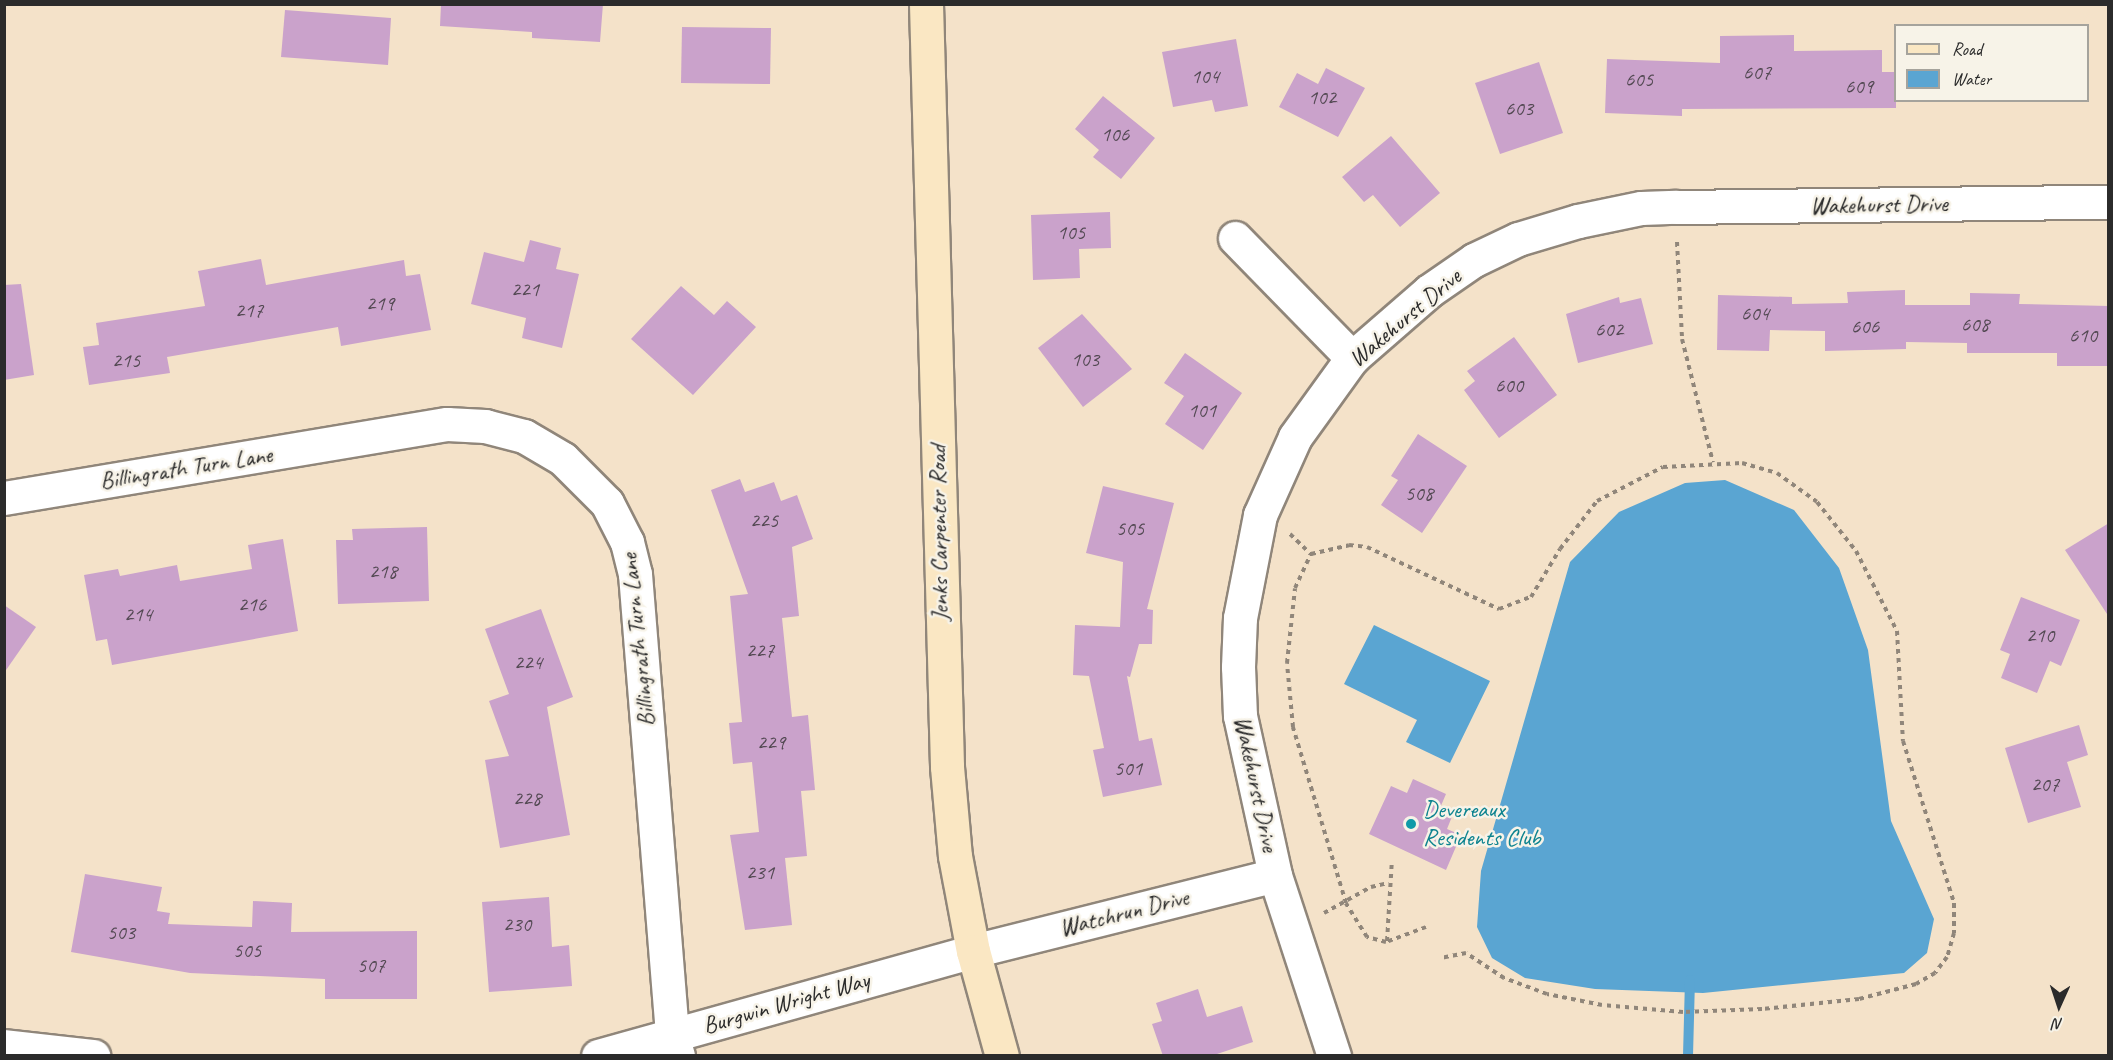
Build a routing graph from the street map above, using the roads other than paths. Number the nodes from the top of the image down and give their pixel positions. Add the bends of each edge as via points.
1 (926, 4) edge
2 (2109, 202) edge
3 (1235, 238) dead end
4 (1352, 358) junction
5 (4, 498) edge
6 (1275, 875) junction
7 (973, 951) junction
8 (675, 1045) edge
9 (4, 1046) edge
10 (93, 1056) edge
11 (598, 1056) edge
12 (1002, 1056) edge
13 (1334, 1056) edge

1 - 7 street, Jenks Carpenter Road via 941,680 955,856
2 - 4 street, Wakehurst Drive via 1630,210 1518,239 1474,260 1429,291
3 - 4 street
4 - 6 street, Wakehurst Drive via 1295,437 1275,476 1260,515 1240,618 1240,716
5 - 8 street, Billingrath Turn Lane via 447,424 485,426 524,436 563,459 607,503 627,542 635,574
6 - 7 street, Watchrun Drive
6 - 13 street, Wakehurst Drive
7 - 8 street, Burgwin Wright Way
7 - 12 street, Jenks Carpenter Road
8 - 11 street, Burgwin Wright Way
9 - 10 street

